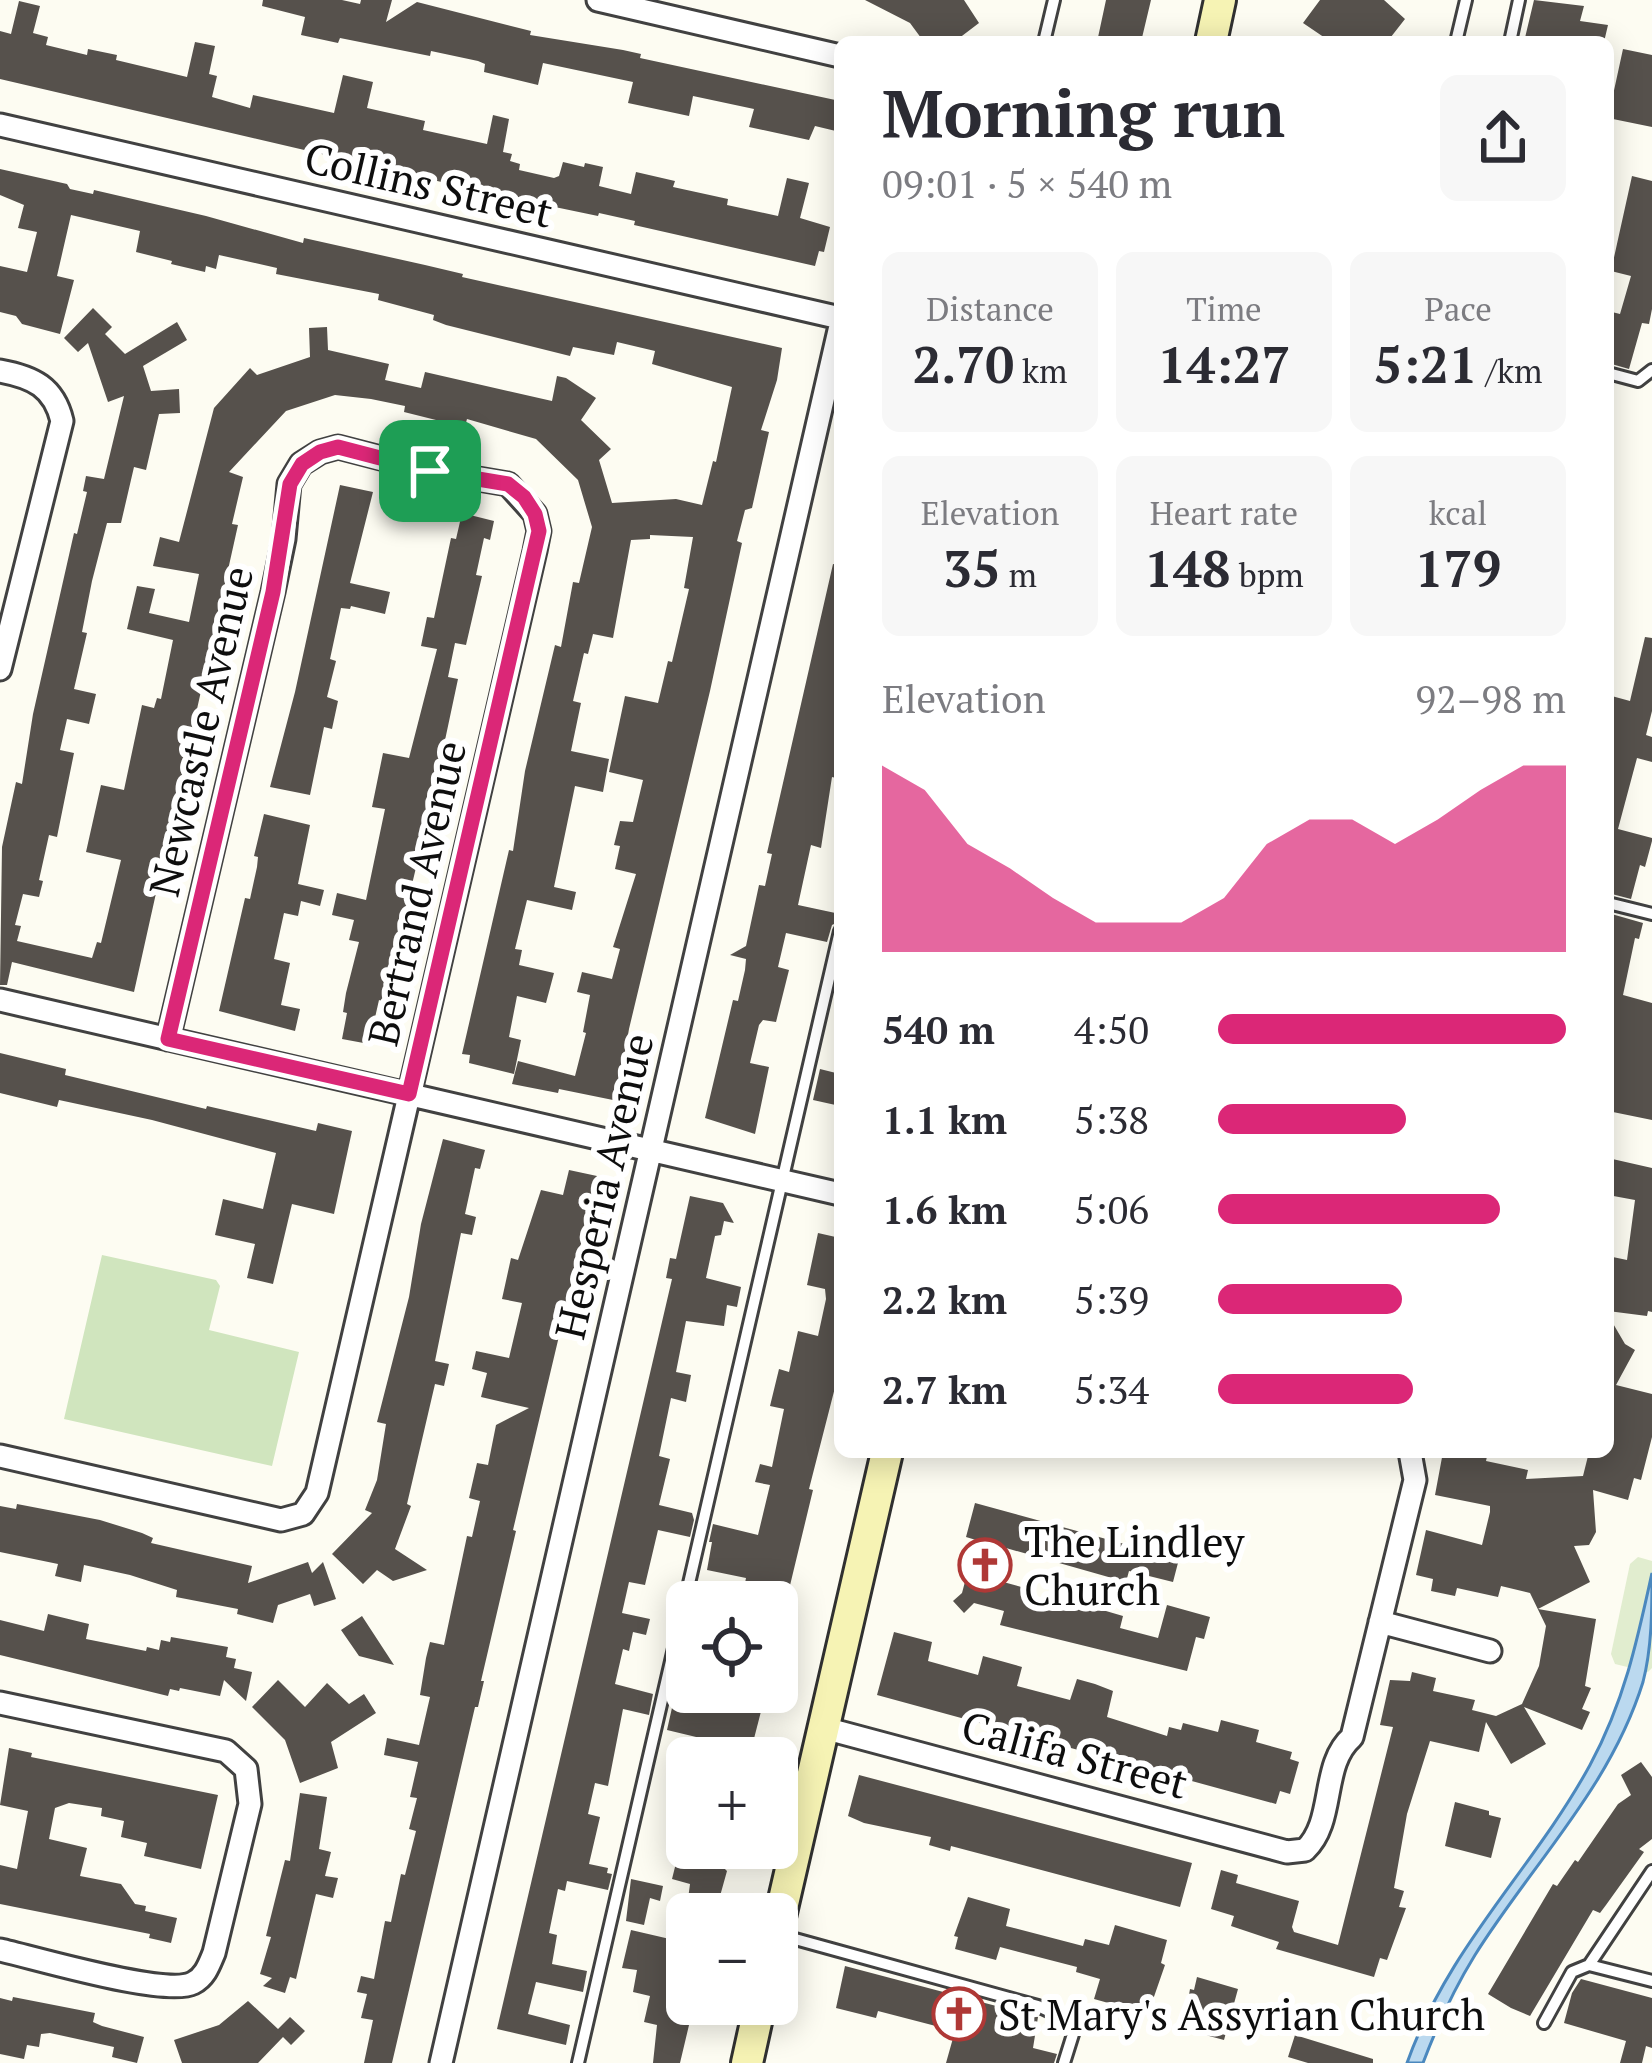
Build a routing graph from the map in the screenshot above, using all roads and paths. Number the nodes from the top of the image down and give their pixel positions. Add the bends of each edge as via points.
1 (598, 0) edge
2 (1054, 0) edge
3 (1220, 0) edge
4 (1466, 0) edge
5 (1519, 0) edge
6 (1045, 36) edge
7 (1211, 36) edge
8 (1457, 36) edge
9 (1511, 36) edge
10 (834, 55) edge
11 (0, 125) edge
12 (834, 321) edge
13 (834, 348) edge
14 (1652, 370) edge
15 (0, 371) edge
16 (1614, 375) edge
17 (320, 452) joint
18 (0, 669) edge
19 (1614, 904) edge
20 (1652, 914) edge
21 (834, 957) edge
22 (0, 1000) edge
23 (168, 1039) junction
24 (409, 1094) junction
25 (651, 1150) junction
26 (782, 1180) junction
27 (834, 1193) edge
28 (0, 1456) edge
29 (886, 1458) edge
30 (1411, 1458) edge
31 (1380, 1622) junction
32 (1490, 1651) dead end
33 (0, 1703) edge
34 (824, 1728) junction
35 (1652, 1871) edge
36 (786, 1893) edge
37 (798, 1938) edge
38 (0, 1950) edge
39 (1589, 1965) junction
40 (1652, 1982) edge
41 (1544, 2023) dead end
42 (755, 2025) edge
43 (441, 2063) edge
44 (578, 2063) edge
45 (747, 2063) edge
46 (1064, 2063) edge

1 - 10 street
2 - 6 lane
3 - 7 main road
4 - 8 lane
5 - 9 lane
11 - 12 street, Collins Street
13 - 25 street, Hesperia Avenue
14 - 16 lane via 1638,381
15 - 18 street via 44,387 62,421
17 - 23 street, Newcastle Avenue via 290,484 273,592
17 - 24 street, Bertrand Avenue via 338,447 508,484 524,497 539,531
19 - 20 lane
21 - 26 lane
22 - 23 street
23 - 24 street
24 - 25 street
24 - 28 street, Bertrand Avenue via 325,1469 303,1514 257,1516
25 - 26 street
25 - 43 street, Hesperia Avenue
26 - 27 street
26 - 44 lane
29 - 34 main road
30 - 31 street via 1415,1480
31 - 32 street
31 - 34 street, Califa Street via 1352,1737 1340,1748 1318,1834 1306,1850 1287,1852
33 - 38 street via 226,1751 246,1768 250,1804 214,1953 194,1983 146,1985
34 - 36 main road
35 - 39 lane
37 - 46 lane via 1061,2017 1074,2031
39 - 40 lane
39 - 41 lane via 1572,1972
42 - 45 main road

